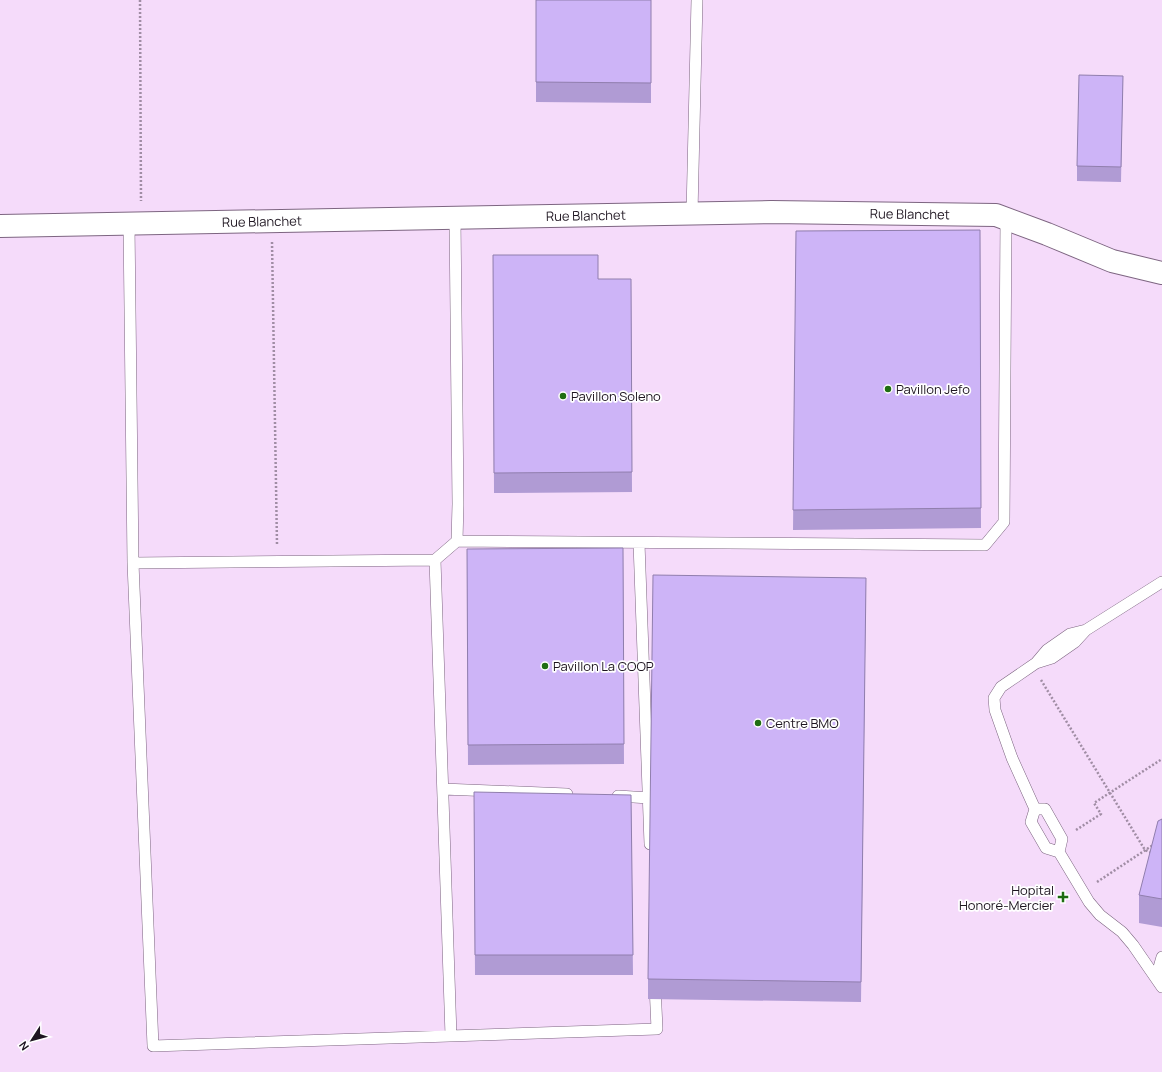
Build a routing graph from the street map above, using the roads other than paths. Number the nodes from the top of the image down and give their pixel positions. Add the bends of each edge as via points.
1 (697, 0) edge
2 (692, 213) junction
3 (455, 218) junction
4 (1006, 218) junction
5 (135, 224) junction
6 (0, 226) edge
7 (1162, 273) edge
8 (457, 541) junction
9 (639, 543) junction
10 (435, 560) junction
11 (133, 563) junction
12 (1162, 582) edge
13 (443, 790) junction
14 (578, 795) edge
15 (609, 796) edge
16 (649, 798) junction
17 (1034, 809) junction
18 (1060, 852) junction
19 (651, 854) edge
20 (1162, 957) edge
21 (655, 973) edge
22 (1156, 978) junction
23 (1162, 987) edge
24 (451, 1036) junction

1 - 2 lane
2 - 3 street, Rue Blanchet
2 - 4 street, Rue Blanchet via 992,214
3 - 5 street, Rue Blanchet
3 - 8 lane
4 - 7 street, Rue Blanchet via 1112,261
4 - 9 lane via 1004,522 985,546
5 - 6 street, Rue Blanchet
5 - 11 lane
8 - 9 lane
8 - 10 lane
9 - 16 lane
10 - 11 lane
10 - 13 lane
11 - 24 lane via 153,1046
12 - 17 lane via 1086,630 1075,642 1052,658 1036,663 1001,687 994,698 995,710 1012,758
13 - 14 lane
13 - 24 lane
15 - 16 lane
16 - 19 lane
17 - 18 lane via 1031,822 1046,848
17 - 18 lane via 1045,809 1062,839
18 - 22 lane via 1089,902 1100,915 1122,932
20 - 22 lane
21 - 24 lane via 657,1029
22 - 23 lane

